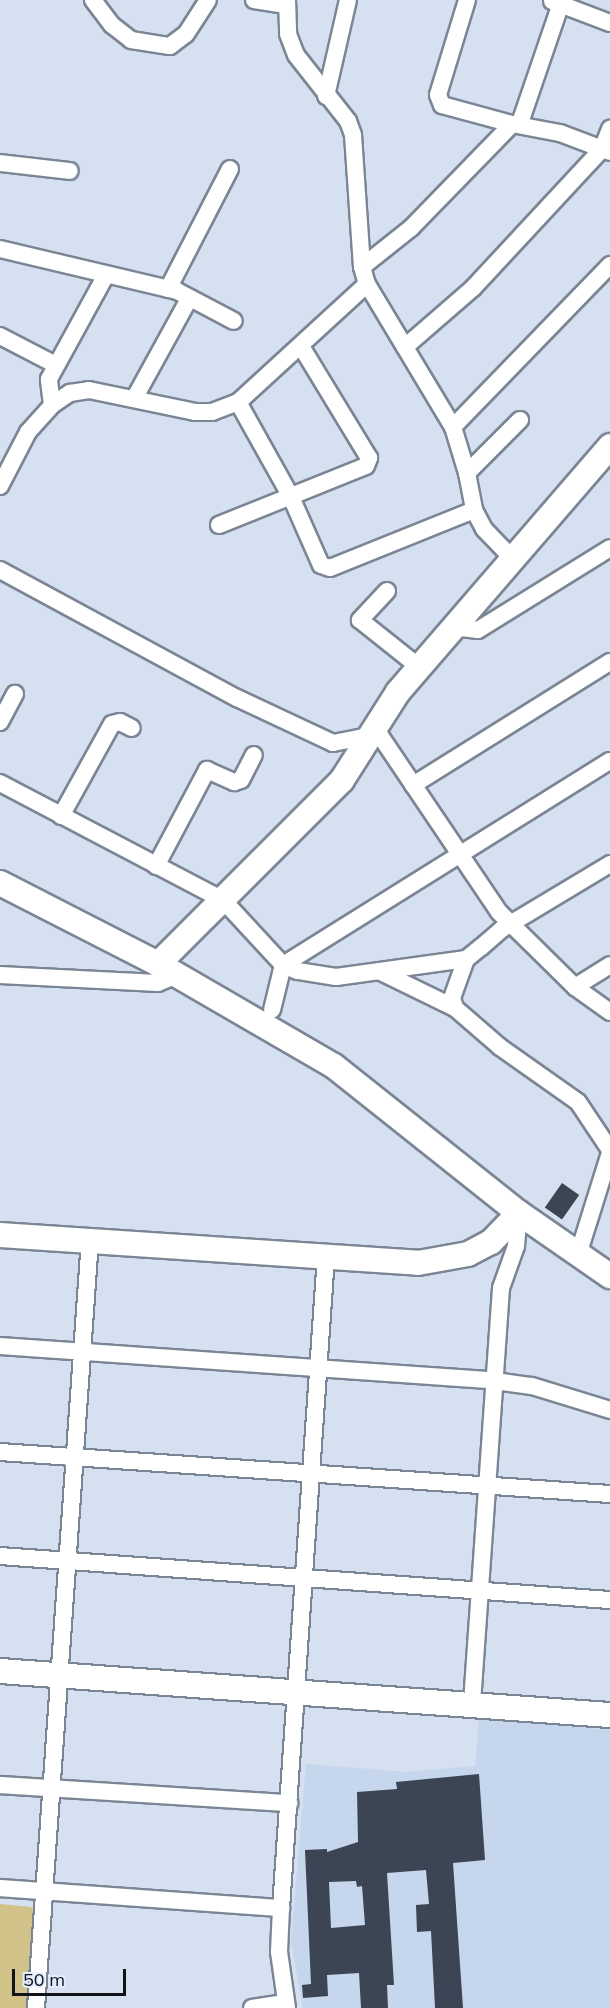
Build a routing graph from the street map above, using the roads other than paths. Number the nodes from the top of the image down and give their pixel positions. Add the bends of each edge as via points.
1 (93, 0) edge
2 (208, 0) edge
3 (254, 0) edge
4 (348, 0) edge
5 (467, 0) edge
6 (557, 1) edge
7 (286, 2) edge
8 (610, 23) edge
9 (326, 96) junction
10 (516, 124) junction
11 (610, 129) edge
12 (606, 150) edge
13 (0, 163) edge
14 (230, 169) dead end
15 (70, 171) dead end
16 (0, 249) edge
17 (610, 265) edge
18 (362, 267) junction
19 (106, 275) junction
20 (367, 284) junction
21 (168, 289) junction
22 (189, 299) junction
23 (234, 321) dead end
24 (0, 336) edge
25 (301, 346) junction
26 (405, 347) junction
27 (56, 364) junction
28 (134, 399) junction
29 (238, 402) junction
30 (52, 405) junction
31 (520, 420) dead end
32 (453, 427) junction
33 (610, 446) edge
34 (468, 473) junction
35 (0, 486) edge
36 (291, 497) junction
37 (474, 510) junction
38 (219, 525) dead end
39 (610, 548) edge
40 (511, 556) junction
41 (0, 570) edge
42 (387, 591) dead end
43 (453, 627) junction
44 (610, 662) edge
45 (419, 667) junction
46 (15, 693) dead end
47 (0, 722) edge
48 (132, 728) dead end
49 (368, 736) junction
50 (254, 755) dead end
51 (610, 761) edge
52 (0, 783) edge
53 (413, 785) junction
54 (62, 816) junction
55 (461, 855) junction
56 (610, 864) edge
57 (156, 866) junction
58 (0, 883) edge
59 (223, 900) junction
60 (511, 924) junction
61 (466, 959) junction
62 (283, 964) junction
63 (610, 965) edge
64 (167, 969) junction
65 (379, 971) junction
66 (0, 975) edge
67 (574, 987) junction
68 (455, 1008) junction
69 (272, 1010) dead end
70 (610, 1012) edge
71 (610, 1151) edge
72 (519, 1213) junction
73 (0, 1235) edge
74 (90, 1240) junction
75 (578, 1255) junction
76 (326, 1256) junction
77 (610, 1276) edge
78 (0, 1346) edge
79 (80, 1353) junction
80 (320, 1371) junction
81 (495, 1381) junction
82 (610, 1410) edge
83 (0, 1452) edge
84 (73, 1457) junction
85 (311, 1474) junction
86 (488, 1487) junction
87 (610, 1494) edge
88 (0, 1556) edge
89 (65, 1560) junction
90 (304, 1578) junction
91 (481, 1590) junction
92 (610, 1600) edge
93 (0, 1671) edge
94 (58, 1674) junction
95 (298, 1691) junction
96 (472, 1703) junction
97 (610, 1715) edge
98 (0, 1785) edge
99 (51, 1788) junction
100 (289, 1803) junction
101 (0, 1888) edge
102 (44, 1891) junction
103 (281, 1908) junction
104 (286, 2005) edge
105 (36, 2008) edge
106 (252, 2008) edge

1 - 2 street via 131,40 170,46 186,34
3 - 7 street
4 - 9 street
5 - 10 street via 438,95 442,105
6 - 8 street
6 - 10 street
7 - 9 street via 288,34 296,55
9 - 18 street via 348,121 353,135
10 - 12 street
10 - 18 street via 411,228
11 - 12 street
12 - 26 street via 473,288
13 - 15 street
14 - 21 street
16 - 19 street
17 - 32 street
18 - 20 street
19 - 21 street
19 - 27 street
20 - 25 street
20 - 26 street
21 - 22 street
22 - 23 street
22 - 28 street
24 - 27 street
25 - 29 street
25 - 36 street via 369,458 366,466
26 - 32 street
27 - 30 street via 49,379
28 - 29 street via 195,412 212,412
28 - 30 street via 89,390 70,393
29 - 36 street
30 - 35 street via 28,432
31 - 34 street
32 - 34 street
33 - 40 street
34 - 37 street
36 - 37 street via 321,565 330,568
36 - 38 street
37 - 40 street via 484,529
39 - 43 street via 478,630
40 - 43 street
41 - 49 street via 237,698 333,743
42 - 45 street via 360,620
43 - 45 street
44 - 53 street
45 - 49 street
46 - 47 street
48 - 54 street via 120,722 112,724
49 - 53 street via 381,737
49 - 59 street via 342,780
50 - 57 street via 242,780 234,782 207,770
51 - 55 street
52 - 54 street
53 - 55 street
54 - 57 street
55 - 60 street
55 - 62 street
56 - 60 street
57 - 59 street
58 - 64 street
59 - 62 street
59 - 64 street
60 - 61 street
60 - 67 street
61 - 65 street
61 - 68 street via 452,998
62 - 65 street via 297,971 336,977
62 - 69 street
63 - 67 street
64 - 66 street via 158,983
64 - 72 street via 334,1066
65 - 68 street
67 - 70 street
68 - 71 street via 500,1047 578,1102
71 - 75 street
72 - 75 street
72 - 76 street via 491,1242 448,1260 418,1263
72 - 81 street via 516,1246 501,1288
73 - 74 street
74 - 76 street
74 - 79 street
75 - 77 street
76 - 80 street
78 - 79 street
79 - 80 street
79 - 84 street
80 - 81 street
80 - 85 street
81 - 82 street via 531,1386
81 - 86 street
83 - 84 street
84 - 85 street
84 - 89 street
85 - 86 street
85 - 90 street
86 - 87 street
86 - 91 street
88 - 89 street
89 - 90 street
89 - 94 street
90 - 91 street
90 - 95 street
91 - 92 street
91 - 96 street
93 - 94 street
94 - 95 street
94 - 99 street
95 - 96 street
95 - 100 street
96 - 97 street
98 - 99 street
99 - 100 street
99 - 102 street
100 - 103 street
101 - 102 street
102 - 103 street
102 - 105 street
103 - 104 street via 279,1952
104 - 106 street

